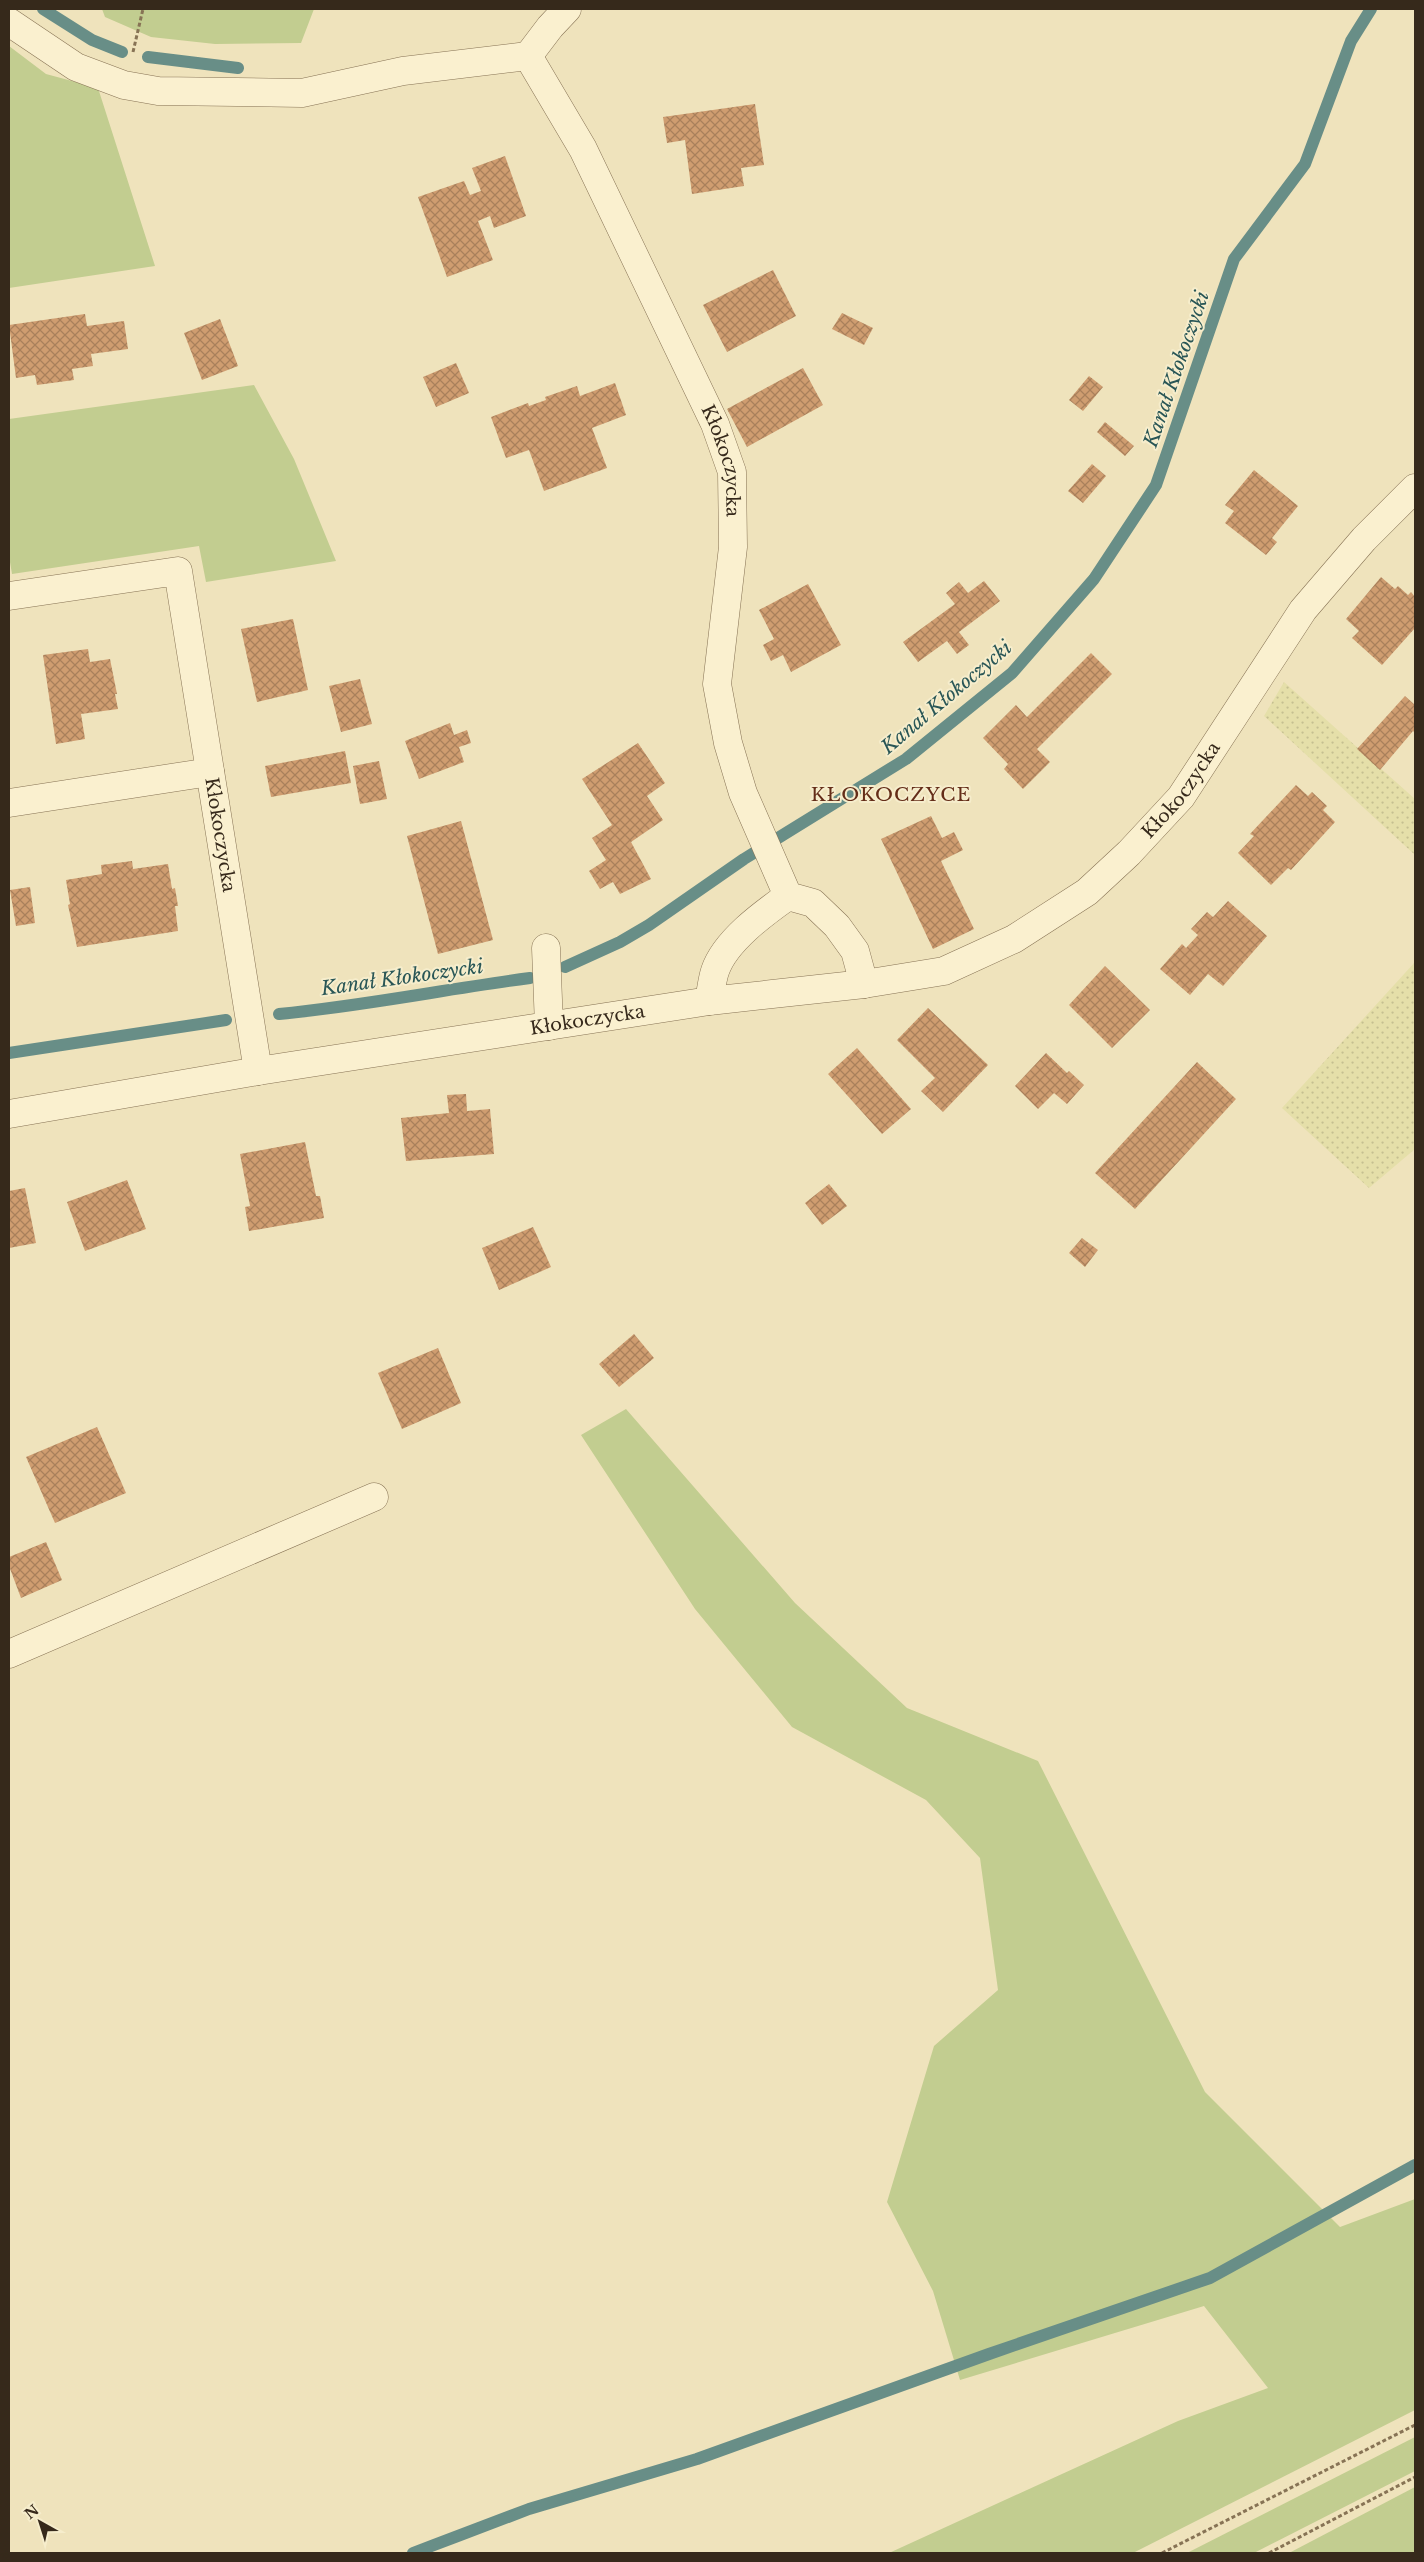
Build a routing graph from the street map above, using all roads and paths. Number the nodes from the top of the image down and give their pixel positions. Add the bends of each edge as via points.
1 (144, 9) edge
2 (567, 9) edge
3 (9, 22) edge
4 (528, 56) junction
5 (124, 85) junction
6 (1415, 488) edge
7 (9, 596) edge
8 (210, 772) junction
9 (9, 803) edge
10 (788, 896) junction
11 (546, 948) dead end
12 (864, 984) junction
13 (709, 1001) junction
14 (549, 1026) junction
15 (258, 1071) junction
16 (9, 1114) edge
17 (374, 1497) dead end
18 (9, 1654) edge
19 (1415, 2425) edge
20 (1415, 2477) edge
21 (1162, 2553) edge
22 (1269, 2553) edge

1 - 5 path
2 - 4 street
3 - 5 street via 76,67
4 - 5 street via 403,71 302,93 158,91
4 - 10 street, Kłokoczycka via 583,149 715,424 732,472 733,547 717,684 743,793
6 - 12 street, Kłokoczycka via 1364,539 1303,610 1181,797 1094,885 1014,938 944,971
7 - 8 street, Kłokoczycka via 178,571
8 - 9 street
8 - 15 street, Kłokoczycka
10 - 12 street via 813,903 837,926 855,951
10 - 13 street via 759,916 726,952 715,970
11 - 14 street
12 - 13 street, Kłokoczycka
13 - 14 street, Kłokoczycka
14 - 15 street, Kłokoczycka
15 - 16 street, Kłokoczycka
17 - 18 street
19 - 21 path
20 - 22 path

